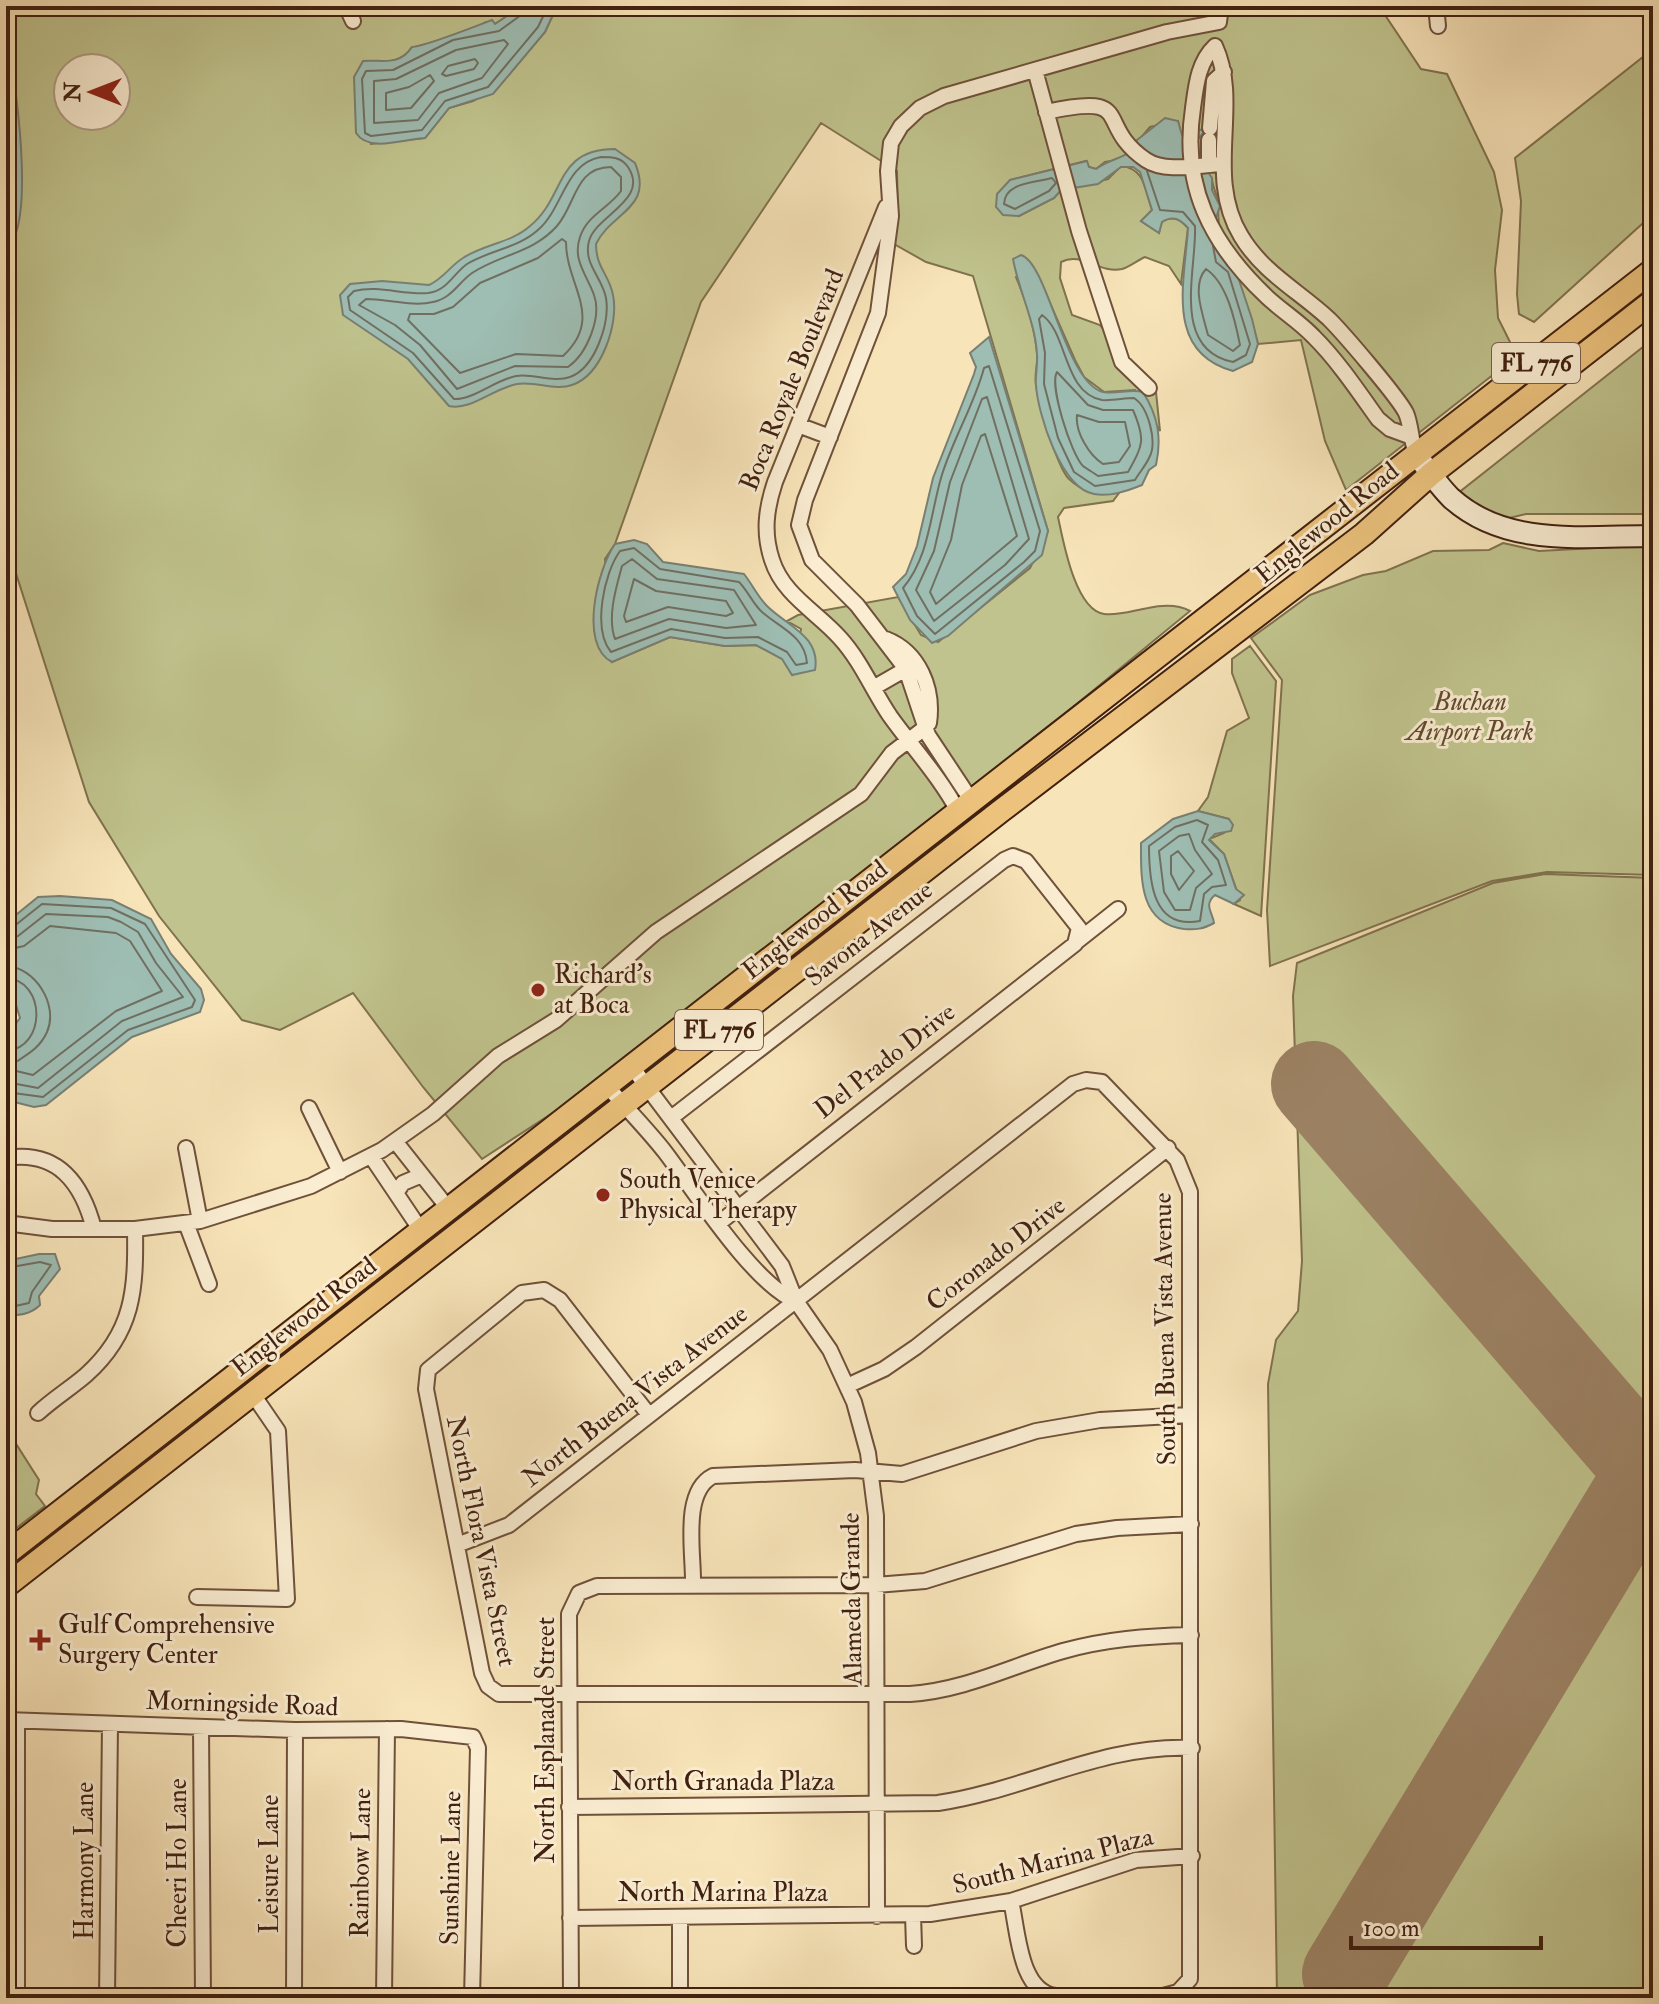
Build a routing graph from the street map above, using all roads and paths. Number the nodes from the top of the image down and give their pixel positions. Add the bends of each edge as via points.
1 (346, 6) edge
2 (1221, 6) edge
3 (1436, 6) edge
4 (353, 21) dead end
5 (1219, 22) junction
6 (1438, 26) dead end
7 (1215, 46) junction
8 (1035, 70) junction
9 (1224, 72) junction
10 (1194, 97) junction
11 (1210, 97) junction
12 (1046, 112) junction
13 (1215, 164) junction
14 (1191, 166) junction
15 (889, 195) junction
16 (1653, 270) edge
17 (1653, 301) edge
18 (1149, 388) dead end
19 (798, 425) junction
20 (830, 437) junction
21 (1413, 445) junction
22 (1431, 474) junction
23 (1653, 536) edge
24 (886, 638) junction
25 (906, 669) junction
26 (873, 688) junction
27 (927, 731) junction
28 (909, 740) junction
29 (964, 806) junction
30 (877, 907) junction
31 (1118, 909) dead end
32 (1077, 939) junction
33 (632, 1067) junction
34 (607, 1086) junction
35 (647, 1086) junction
36 (623, 1105) junction
37 (309, 1108) dead end
38 (671, 1118) junction
39 (395, 1141) junction
40 (186, 1148) dead end
41 (1168, 1148) junction
42 (371, 1156) junction
43 (6, 1158) edge
44 (340, 1172) junction
45 (422, 1175) junction
46 (396, 1193) junction
47 (736, 1207) junction
48 (434, 1218) junction
49 (193, 1222) junction
50 (6, 1223) edge
51 (719, 1223) junction
52 (94, 1229) junction
53 (135, 1229) junction
54 (451, 1238) junction
55 (209, 1284) dead end
56 (796, 1301) junction
57 (847, 1386) junction
58 (252, 1393) junction
59 (38, 1413) dead end
60 (649, 1415) junction
61 (1190, 1415) junction
62 (872, 1472) junction
63 (1191, 1524) junction
64 (457, 1545) junction
65 (6, 1554) edge
66 (693, 1585) junction
67 (876, 1585) junction
68 (6, 1586) edge
69 (197, 1597) dead end
70 (1191, 1635) junction
71 (877, 1695) junction
72 (569, 1697) junction
73 (11, 1720) edge
74 (110, 1724) junction
75 (201, 1727) junction
76 (387, 1729) junction
77 (295, 1730) junction
78 (476, 1739) joint
79 (1192, 1748) junction
80 (877, 1805) junction
81 (569, 1807) junction
82 (1192, 1856) junction
83 (1011, 1901) junction
84 (913, 1915) junction
85 (877, 1916) junction
86 (680, 1917) junction
87 (570, 1918) junction
88 (914, 1946) dead end
89 (17, 1998) edge
90 (107, 1998) edge
91 (203, 1998) edge
92 (294, 1998) edge
93 (384, 1998) edge
94 (472, 1998) edge
95 (571, 1998) edge
96 (680, 1998) edge

1 - 4 street
2 - 5 street
3 - 6 street
5 - 7 street
5 - 8 street, Boca Royale Boulevard
7 - 9 street
7 - 10 street via 1205,56
8 - 12 street
8 - 15 street, Boca Royale Boulevard via 920,108 891,143
9 - 11 street via 1214,81
9 - 13 street
10 - 11 street
10 - 14 street
11 - 13 street
12 - 14 street via 1098,105 1109,111 1128,143 1147,161
12 - 18 street via 1122,362
13 - 14 street
13 - 21 street via 1240,236 1264,268 1329,320 1407,415
14 - 21 street via 1209,228 1228,257 1313,335 1378,419
15 - 19 street, Boca Royale Boulevard
15 - 20 street, Boca Royale Boulevard via 878,313
16 - 21 main road, FL 776
17 - 22 main road, FL 776
19 - 20 street
19 - 26 street, Boca Royale Boulevard via 767,506 765,532 772,562 787,589 841,639
20 - 24 street, Boca Royale Boulevard via 805,500 799,525 802,538 812,560
21 - 22 street
21 - 29 main road, Englewood Road / FL 776
22 - 23 street via 1471,513 1516,532
22 - 30 main road, Englewood Road / FL 776 via 1364,534
24 - 25 street, Boca Royale Boulevard
24 - 27 street via 915,659 929,688
25 - 26 street
25 - 27 street, Boca Royale Boulevard
26 - 28 street, Boca Royale Boulevard
27 - 28 street
27 - 29 street, Boca Royale Boulevard
28 - 29 street, Boca Royale Boulevard
28 - 39 street via 878,768 861,794 656,932 556,1020 498,1056
29 - 30 main road via 972,812 963,828 888,887
29 - 33 main road, Englewood Road / FL 776
30 - 35 main road, Englewood Road / FL 776
31 - 32 street, Del Prado Drive
32 - 38 street, Savona Avenue via 1077,925 1026,861 1013,856
32 - 47 street, Del Prado Drive
33 - 34 main road, Englewood Road / FL 776
33 - 35 street
34 - 36 street
34 - 48 main road, Englewood Road / FL 776
35 - 36 main road, Englewood Road / FL 776
35 - 38 street
36 - 51 street
36 - 54 main road, Englewood Road / FL 776
37 - 44 street
38 - 47 street
39 - 42 street
39 - 45 street
40 - 49 street
41 - 56 street, South Buena Vista Avenue via 1107,1085 1077,1081
41 - 57 street, Coronado Drive via 916,1347
41 - 61 street, South Buena Vista Avenue via 1182,1167 1190,1201
42 - 44 street
42 - 46 street
43 - 52 street via 44,1159 67,1173 87,1201
44 - 49 street via 269,1202
45 - 46 street via 403,1183
45 - 48 street
46 - 48 street
47 - 51 street, Del Prado Drive
47 - 56 street via 782,1266
48 - 54 main road
48 - 65 main road, Englewood Road / FL 776
49 - 53 street
49 - 55 street
50 - 52 street
51 - 56 street via 783,1296
52 - 53 street
53 - 59 street via 136,1282 124,1324 90,1372
54 - 58 main road, Englewood Road / FL 776
56 - 57 street, Alameda Grande
56 - 60 street, North Buena Vista Avenue
57 - 62 street, Alameda Grande
58 - 68 main road, Englewood Road / FL 776
58 - 69 street via 278,1431 287,1599
60 - 64 street, North Buena Vista Avenue via 509,1525
60 - 64 street, North Flora Vista Street via 557,1297 536,1289 522,1293 427,1373
61 - 62 street via 1065,1425 999,1440 909,1473
61 - 63 street, South Buena Vista Avenue
62 - 66 street via 708,1478 694,1502
62 - 67 street, Alameda Grande
63 - 67 street, North Esplanade Street via 1076,1534 940,1578
63 - 70 street, South Buena Vista Avenue
64 - 72 street, North Flora Vista Street via 485,1682 503,1696
66 - 67 street, North Esplanade Street
66 - 72 street, North Esplanade Street via 597,1586 579,1593 569,1614
67 - 71 street, Alameda Grande
70 - 71 street, North Flora Vista Street via 1115,1639 1062,1651 958,1688
70 - 79 street, South Buena Vista Avenue
71 - 72 street, North Flora Vista Street
71 - 80 street, Alameda Grande
72 - 81 street, North Esplanade Street
73 - 74 street, Morningside Road
73 - 89 street
74 - 75 street, Morningside Road
74 - 90 street, Harmony Lane
75 - 77 street, Morningside Road
75 - 91 street, Cheeri Ho Lane
76 - 77 street, Morningside Road
76 - 78 street, Morningside Road
76 - 93 street, Rainbow Lane
77 - 92 street, Leisure Lane
78 - 94 street, Sunshine Lane
79 - 80 street, North Granada Plaza via 1117,1752 984,1795
79 - 82 street, South Buena Vista Avenue
80 - 81 street, North Granada Plaza
80 - 85 street, Alameda Grande
81 - 87 street, North Esplanade Street
82 - 83 street, South Marina Plaza via 1136,1860
82 - 83 street, South Buena Vista Avenue via 1192,1969 1182,1989 1163,1996 1042,1993 1029,1974
83 - 84 street, South Marina Plaza
84 - 85 street, South Marina Plaza
84 - 88 street
85 - 86 street, North Marina Plaza
86 - 87 street, North Marina Plaza
86 - 96 street
87 - 95 street, North Esplanade Street

